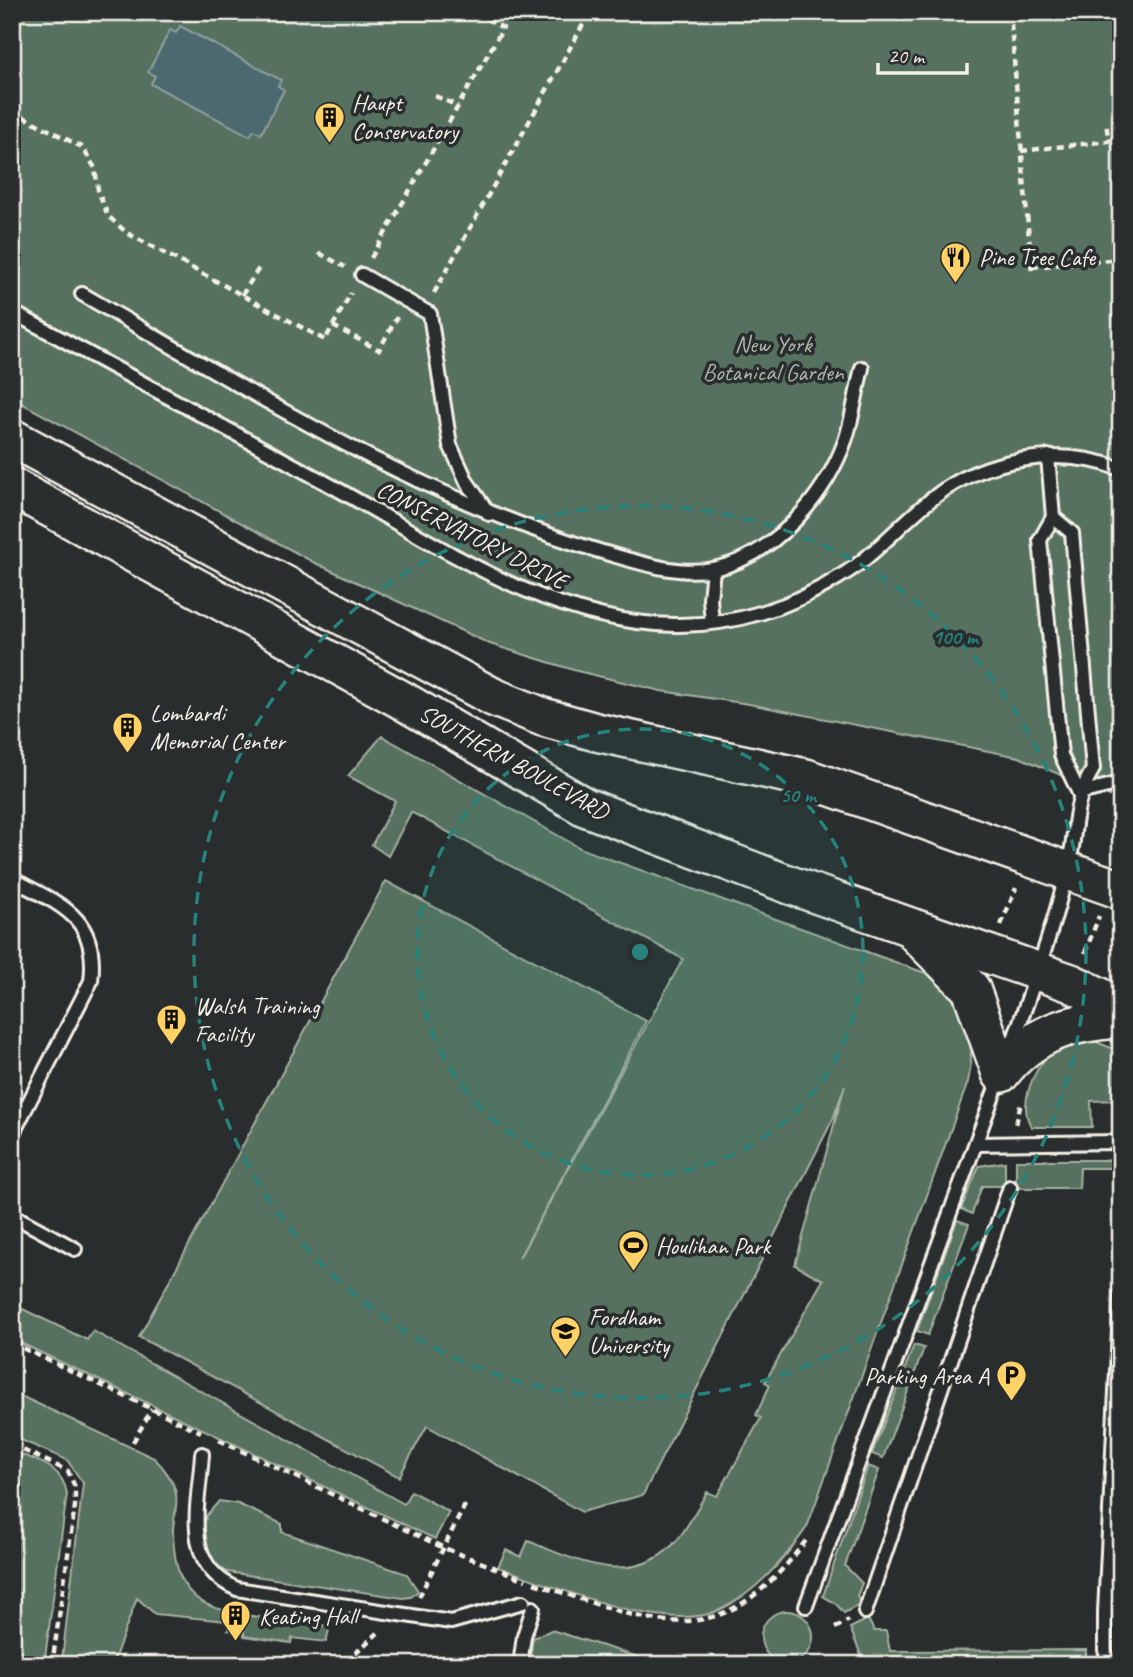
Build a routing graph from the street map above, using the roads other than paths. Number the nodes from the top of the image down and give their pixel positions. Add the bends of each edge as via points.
1 (362, 275) road end
2 (82, 294) dead end
3 (12, 312) edge
4 (862, 368) dead end
5 (12, 438) edge
6 (1048, 456) junction
7 (1121, 469) edge
8 (12, 487) edge
9 (489, 514) junction
10 (1053, 517) junction
11 (713, 569) junction
12 (712, 622) junction
13 (1121, 783) edge
14 (1079, 793) junction
15 (1068, 869) junction
16 (12, 879) edge
17 (1112, 897) edge
18 (908, 927) junction
19 (1038, 971) junction
20 (1121, 1007) edge
21 (1121, 1019) edge
22 (1001, 1073) junction
23 (12, 1135) edge
24 (1121, 1142) edge
25 (977, 1144) junction
26 (1010, 1187) dead end
27 (12, 1215) edge
28 (75, 1249) dead end
29 (1121, 1290) edge
30 (202, 1454) dead end
31 (806, 1606) dead end
32 (865, 1612) dead end
33 (520, 1665) edge
34 (1110, 1665) edge

1 - 9 lane via 430,314 450,445
2 - 9 lane via 259,396
3 - 12 lane, CONSERVATORY DRIVE via 524,589 575,611 625,620 675,625
4 - 11 lane via 845,441 812,504 760,550
5 - 15 main road, SOUTHERN BOULEVARD via 493,697 596,732 806,778
6 - 7 lane, CONSERVATORY DRIVE
6 - 10 lane
6 - 12 lane, CONSERVATORY DRIVE via 975,473 935,496 845,573 805,596 760,614
8 - 18 main road, SOUTHERN BOULEVARD via 400,699 585,807
9 - 11 lane via 637,562
10 - 14 lane via 1040,540 1041,552 1061,755
10 - 14 lane via 1072,533 1093,769
11 - 12 lane
13 - 14 lane
14 - 15 lane
15 - 17 main road, SOUTHERN BOULEVARD
15 - 19 lane
16 - 23 lane via 60,904 78,921 90,938 94,961 91,981
18 - 19 main road, SOUTHERN BOULEVARD
18 - 22 main road via 971,989
19 - 20 main road, SOUTHERN BOULEVARD
19 - 22 lane
21 - 22 main road via 1083,1022 1049,1032 1014,1056
22 - 25 lane
24 - 25 lane
25 - 31 lane
26 - 32 lane
27 - 28 lane
29 - 34 lane via 1105,1612 1105,1650
30 - 33 lane via 197,1538 200,1555 218,1581 237,1589 451,1622 528,1605

